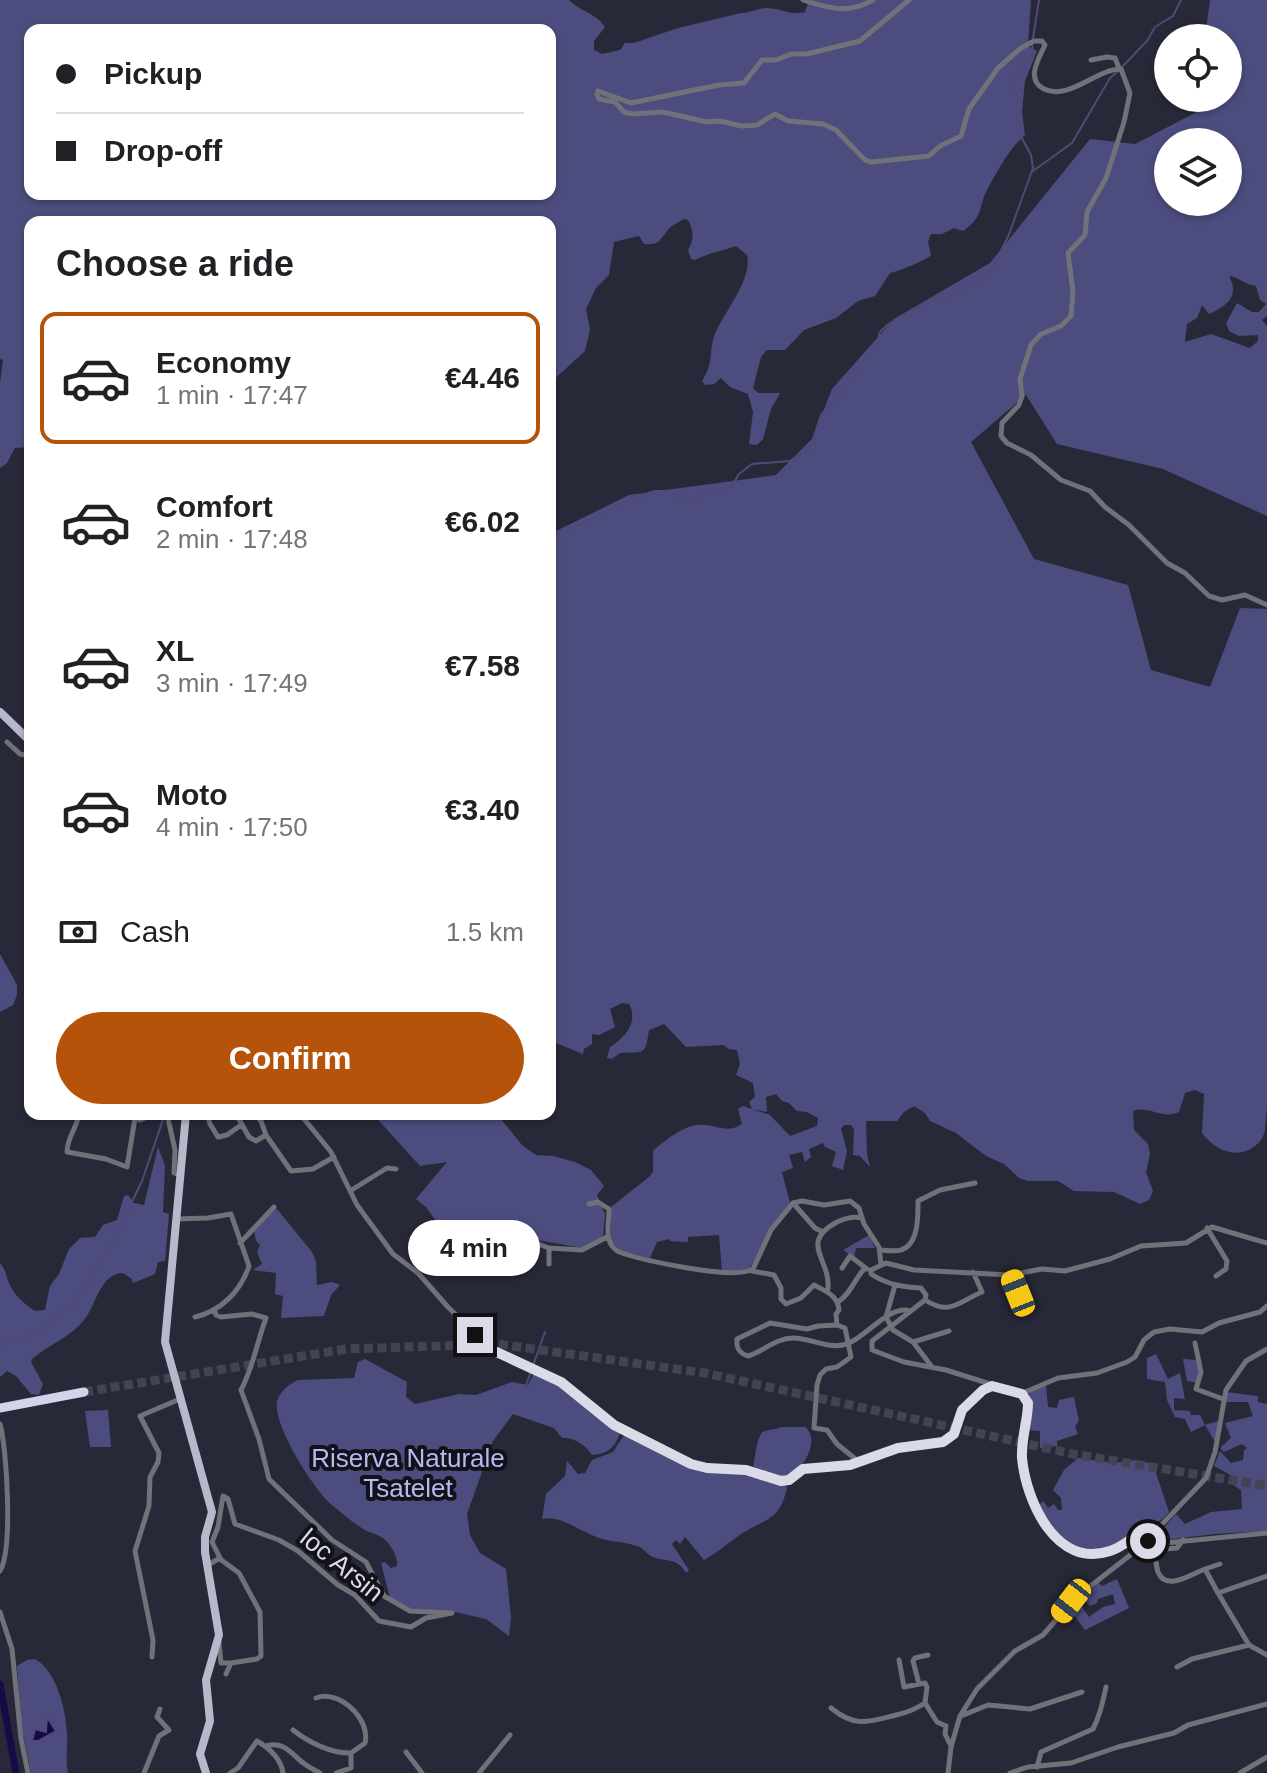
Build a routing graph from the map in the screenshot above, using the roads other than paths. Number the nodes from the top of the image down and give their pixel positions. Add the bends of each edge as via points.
1 (803, 0) edge
2 (873, 0) edge
3 (909, 0) edge
4 (1091, 60) dead end
5 (1119, 68) junction
6 (1267, 605) edge
7 (0, 712) edge
8 (24, 735) edge
9 (7, 742) dead end
10 (24, 755) edge
11 (78, 1120) edge
12 (133, 1120) edge
13 (168, 1120) edge
14 (185, 1120) edge
15 (208, 1120) edge
16 (239, 1120) edge
17 (260, 1120) edge
18 (305, 1120) edge
19 (241, 1125) junction
20 (266, 1135) junction
21 (335, 1159) junction
22 (396, 1169) dead end
23 (180, 1175) junction
24 (975, 1183) dead end
25 (350, 1191) junction
26 (793, 1203) junction
27 (589, 1204) dead end
28 (274, 1207) dead end
29 (862, 1218) junction
30 (176, 1219) junction
31 (1207, 1228) junction
32 (821, 1231) junction
33 (607, 1237) junction
34 (240, 1243) junction
35 (1267, 1243) edge
36 (523, 1244) dead end
37 (549, 1248) junction
38 (880, 1250) junction
39 (549, 1264) dead end
40 (881, 1264) junction
41 (842, 1268) dead end
42 (868, 1269) junction
43 (752, 1270) junction
44 (973, 1272) junction
45 (1010, 1275) junction
46 (1216, 1276) dead end
47 (895, 1285) junction
48 (828, 1289) junction
49 (925, 1300) junction
50 (838, 1302) junction
51 (1267, 1306) edge
52 (214, 1309) junction
53 (910, 1311) junction
54 (1025, 1312) dead end
55 (195, 1317) dead end
56 (886, 1317) junction
57 (837, 1325) junction
58 (891, 1326) junction
59 (949, 1331) dead end
60 (913, 1342) junction
61 (850, 1343) junction
62 (1195, 1343) dead end
63 (1265, 1352) edge
64 (933, 1367) junction
65 (992, 1386) junction
66 (84, 1392) tunnel mouth
67 (1022, 1394) junction
68 (180, 1399) junction
69 (1223, 1399) junction
70 (0, 1408) edge
71 (0, 1424) edge
72 (858, 1462) junction
73 (1156, 1529) junction
74 (1267, 1533) edge
75 (1183, 1540) junction
76 (1141, 1543) junction
77 (1156, 1557) junction
78 (220, 1559) junction
79 (1220, 1564) dead end
80 (208, 1565) junction
81 (1205, 1569) junction
82 (0, 1571) edge
83 (1267, 1576) edge
84 (1218, 1593) junction
85 (0, 1612) edge
86 (218, 1642) junction
87 (1249, 1645) junction
88 (928, 1655) dead end
89 (1267, 1655) edge
90 (152, 1657) dead end
91 (899, 1660) dead end
92 (231, 1663) junction
93 (1177, 1667) dead end
94 (226, 1674) dead end
95 (919, 1684) junction
96 (1106, 1687) dead end
97 (1082, 1692) dead end
98 (316, 1698) dead end
99 (925, 1703) junction
100 (1267, 1704) edge
101 (831, 1708) dead end
102 (160, 1709) dead end
103 (960, 1716) junction
104 (946, 1726) junction
105 (293, 1730) dead end
106 (956, 1730) junction
107 (510, 1735) dead end
108 (266, 1746) junction
109 (951, 1747) junction
110 (406, 1752) dead end
111 (351, 1753) junction
112 (1267, 1757) edge
113 (303, 1763) junction
114 (1037, 1767) junction
115 (28, 1773) edge
116 (144, 1773) edge
117 (206, 1773) edge
118 (230, 1773) edge
119 (283, 1773) edge
120 (306, 1773) edge
121 (320, 1773) edge
122 (336, 1773) edge
123 (422, 1773) edge
124 (479, 1773) edge
125 (948, 1773) edge
126 (1010, 1773) edge
127 (1240, 1773) edge

1 - 2 street via 852,10
3 - 5 street via 860,41 762,60 744,83 631,103 603,91 597,95 633,114 663,112 750,126 775,114 788,121 823,124 846,138 865,160 882,163 929,156 961,136 965,116 989,79 1029,43 1045,45 1034,77 1047,90 1066,90
4 - 5 street via 1115,58
5 - 6 street via 1129,100 1106,178 1087,212 1085,235 1068,253 1071,316 1031,345 1020,379 1022,396 1002,423 1001,436 1061,480 1090,491 1209,596 1222,600 1245,595
7 - 8 main road
9 - 10 street
11 - 12 street via 67,1152 127,1167
13 - 23 street via 174,1173
14 - 23 main road
15 - 19 street via 218,1137
16 - 19 street
17 - 20 street
18 - 21 street
19 - 20 street via 252,1140
20 - 21 street via 291,1171
21 - 25 street
22 - 25 street via 387,1168
23 - 30 main road
24 - 38 street via 918,1201 916,1232 908,1245
25 - 72 street via 393,1254 486,1345 561,1382 624,1430 691,1464 746,1470 781,1481 803,1469
26 - 29 street via 850,1201
26 - 32 street
26 - 43 street via 771,1230
27 - 33 street via 598,1202 609,1209
28 - 34 street
29 - 32 street via 848,1218
29 - 38 street
30 - 34 street via 231,1214
30 - 68 main road via 165,1334
31 - 35 street
31 - 45 street via 1186,1243 1141,1246 1065,1271
31 - 46 street via 1227,1261
32 - 48 street via 818,1246
33 - 37 street via 582,1250
33 - 43 street via 613,1249 626,1255 729,1274
34 - 52 street via 248,1272 234,1295
36 - 37 street via 527,1240
37 - 39 street
38 - 40 street
40 - 42 street
40 - 44 street
41 - 42 street via 850,1256
42 - 47 street
42 - 50 street
43 - 48 street via 774,1275 786,1304 813,1285
44 - 45 street
44 - 49 street via 982,1292 948,1309
45 - 54 street
47 - 49 street via 921,1288
47 - 56 street
48 - 50 street
49 - 53 street
50 - 57 street
51 - 67 street via 1202,1332 1154,1332 1127,1362 1058,1378
52 - 55 street
52 - 78 street, loc Arsin via 221,1317 266,1318 241,1390 269,1479 332,1540 366,1562 384,1596 410,1611 452,1613 411,1627 379,1621 298,1551 238,1526 223,1496 212,1542
53 - 56 street via 900,1309
53 - 58 street
56 - 58 street
56 - 61 street
57 - 61 street via 845,1328
57 - 61 street via 807,1329 764,1324 737,1339 737,1348 748,1356 789,1338 826,1347
58 - 60 street
58 - 64 street via 872,1341 872,1350
59 - 60 street
60 - 64 street
61 - 72 street via 849,1360 820,1375 814,1428 827,1430
62 - 69 street via 1201,1372 1196,1389
63 - 69 street via 1241,1366
64 - 65 street
65 - 67 street
65 - 72 street via 962,1410 947,1440
66 - 70 highway
67 - 76 street via 1028,1403 1022,1453 1027,1483 1054,1537 1065,1548 1089,1554
68 - 80 main road via 210,1505 204,1542
68 - 90 street via 140,1416 159,1453 135,1551
69 - 73 street via 1209,1472
71 - 82 street via 8,1480 6,1551
73 - 76 street
73 - 76 street via 1143,1533
74 - 75 street
75 - 76 street
75 - 77 street
76 - 77 street
76 - 103 street via 1071,1601 1043,1635 1004,1660
77 - 81 street via 1159,1574 1172,1583
78 - 80 street
78 - 92 street via 239,1573 262,1619 261,1656
79 - 81 street
80 - 86 main road
81 - 84 street
83 - 84 street
84 - 87 street
85 - 115 street via 12,1649
86 - 92 street via 221,1663
86 - 117 main road via 206,1680 210,1721 200,1762
87 - 89 street
87 - 93 street
88 - 95 street via 913,1661
91 - 95 street via 904,1687
92 - 94 street
95 - 99 street via 927,1687
96 - 114 street via 1105,1704 1093,1729 1041,1752
97 - 103 street via 1030,1709 988,1705
98 - 111 street via 325,1696 358,1714 366,1738
99 - 101 street via 910,1713 863,1723
99 - 104 street
100 - 114 street via 1071,1763
102 - 116 street via 157,1717 169,1730 159,1736
103 - 106 street
104 - 106 street
104 - 109 street
105 - 111 street via 314,1743
106 - 109 street
107 - 124 street
108 - 113 street via 285,1747
108 - 118 street via 257,1741
108 - 119 street
109 - 125 street
110 - 123 street
111 - 122 street via 351,1768
112 - 127 street
113 - 120 street
113 - 121 street
114 - 126 street

